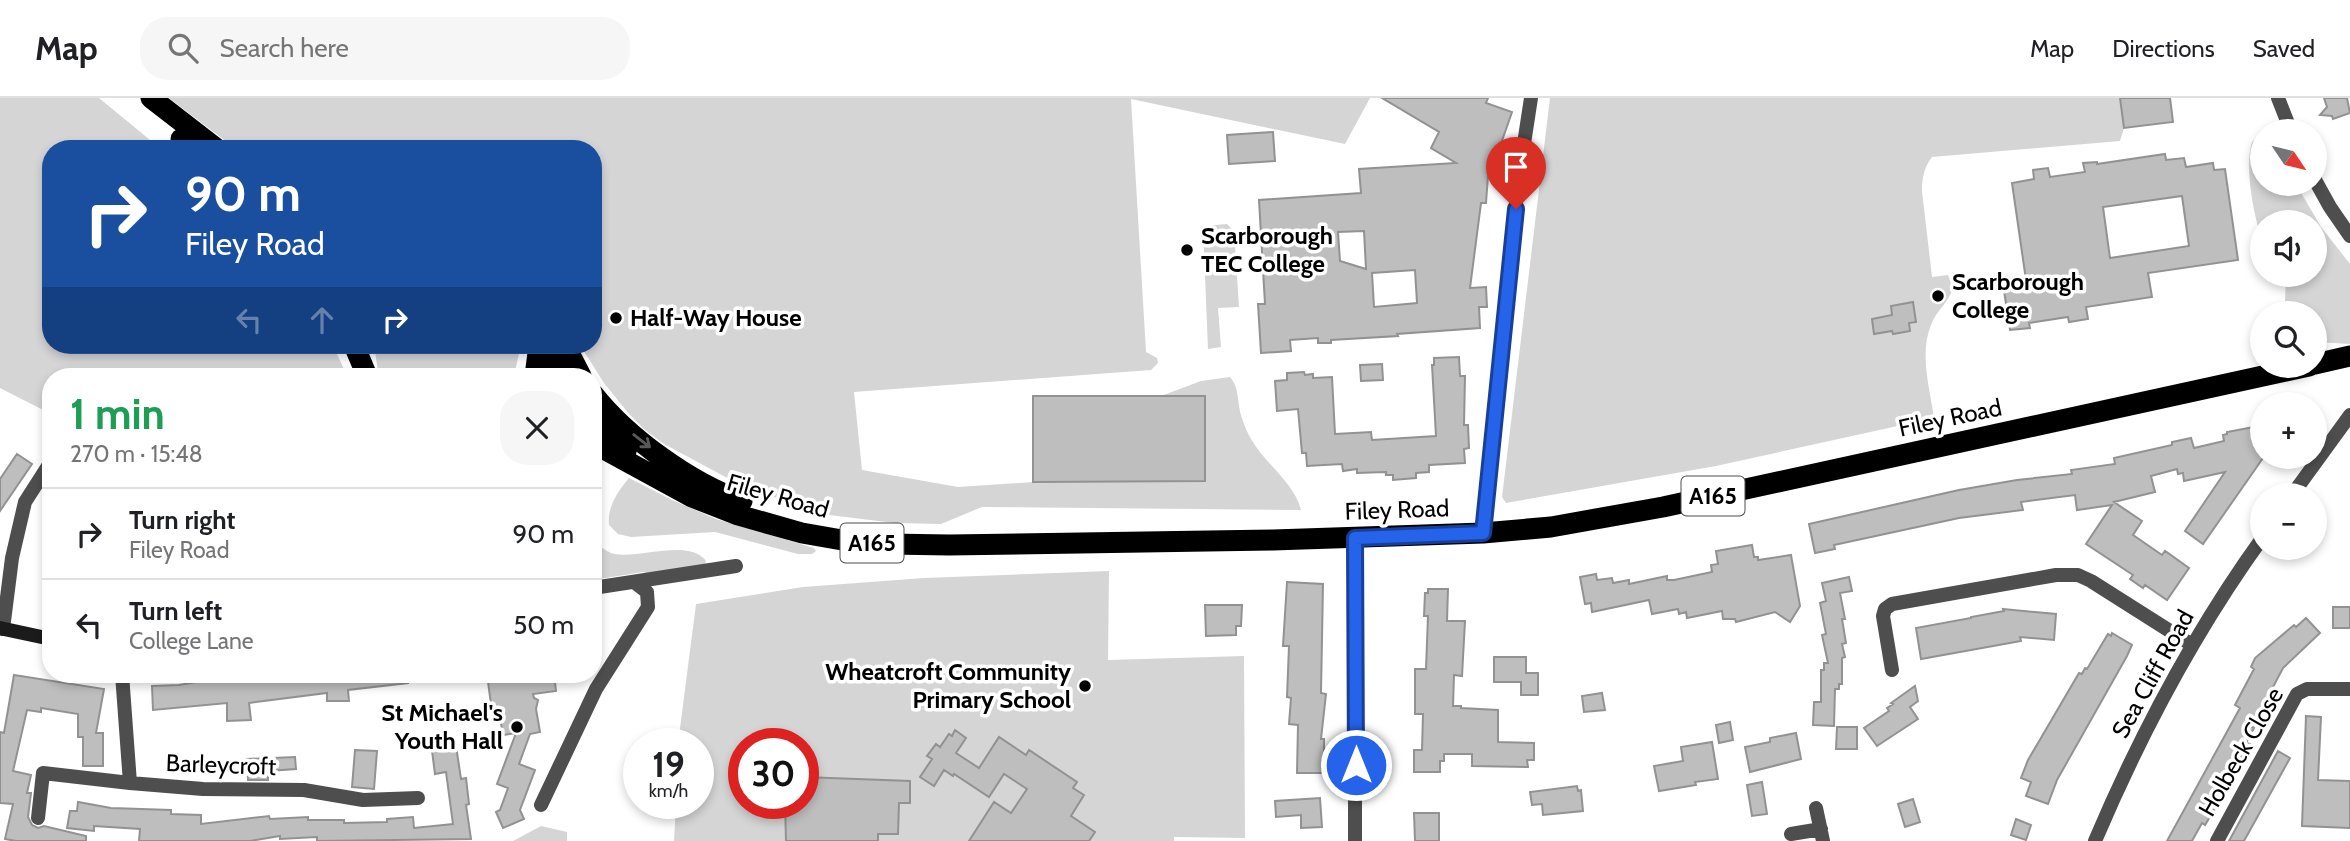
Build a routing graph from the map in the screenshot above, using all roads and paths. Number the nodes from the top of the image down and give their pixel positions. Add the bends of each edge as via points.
1 (132, 98) edge
2 (151, 98) edge
3 (1531, 98) edge
4 (2278, 98) edge
5 (2286, 119) edge
6 (183, 140) edge
7 (205, 140) edge
8 (2324, 196) edge
9 (2350, 236) edge
10 (2350, 356) edge
11 (2327, 361) edge
12 (2254, 378) edge
13 (602, 406) edge
14 (2350, 415) edge
15 (602, 428) edge
16 (602, 448) edge
17 (42, 475) edge
18 (650, 475) junction
19 (2301, 483) edge
20 (1483, 533) junction
21 (1355, 538) junction
22 (1107, 541) junction
23 (2250, 557) edge
24 (736, 566) dead end
25 (634, 583) junction
26 (602, 586) edge
27 (1, 629) edge
28 (42, 637) edge
29 (2192, 645) junction
30 (1892, 670) dead end
31 (602, 680) edge
32 (123, 683) edge
33 (600, 683) edge
34 (2350, 689) edge
35 (130, 783) junction
36 (418, 798) dead end
37 (541, 805) dead end
38 (1816, 808) dead end
39 (38, 818) dead end
40 (1791, 834) dead end
41 (1822, 835) edge
42 (1355, 841) edge
43 (2095, 841) edge
44 (2217, 841) edge

1 - 6 highway
2 - 7 highway
3 - 20 street
4 - 5 street
8 - 9 street
10 - 11 highway
12 - 20 highway, Filey Road / A165 via 1663,507 1551,527
13 -> 22 highway via 676,468 702,483 727,496 829,528 1044,531
14 - 19 street
15 - 18 highway, Filey Road / A165
16 - 18 highway, Filey Road / A165
17 - 27 street via 25,502
18 - 22 highway, Filey Road / A165 via 738,515 842,540 949,545
20 - 21 highway, Filey Road / A165
21 - 22 highway, Filey Road / A165
21 - 42 street
23 - 29 street, Sea Cliff Road
24 - 25 street
25 - 26 street
25 - 31 street via 647,592 648,607
27 - 28 street
29 - 30 street via 2078,575 1892,604 1883,616
29 - 43 street, Sea Cliff Road
32 - 35 street, Barleycroft
33 - 37 street
34 - 44 street, Holbeck Close via 2307,689 2297,694
35 - 36 street, Barleycroft via 304,790 363,800
35 - 39 street via 43,773
38 - 41 street
40 - 41 street

